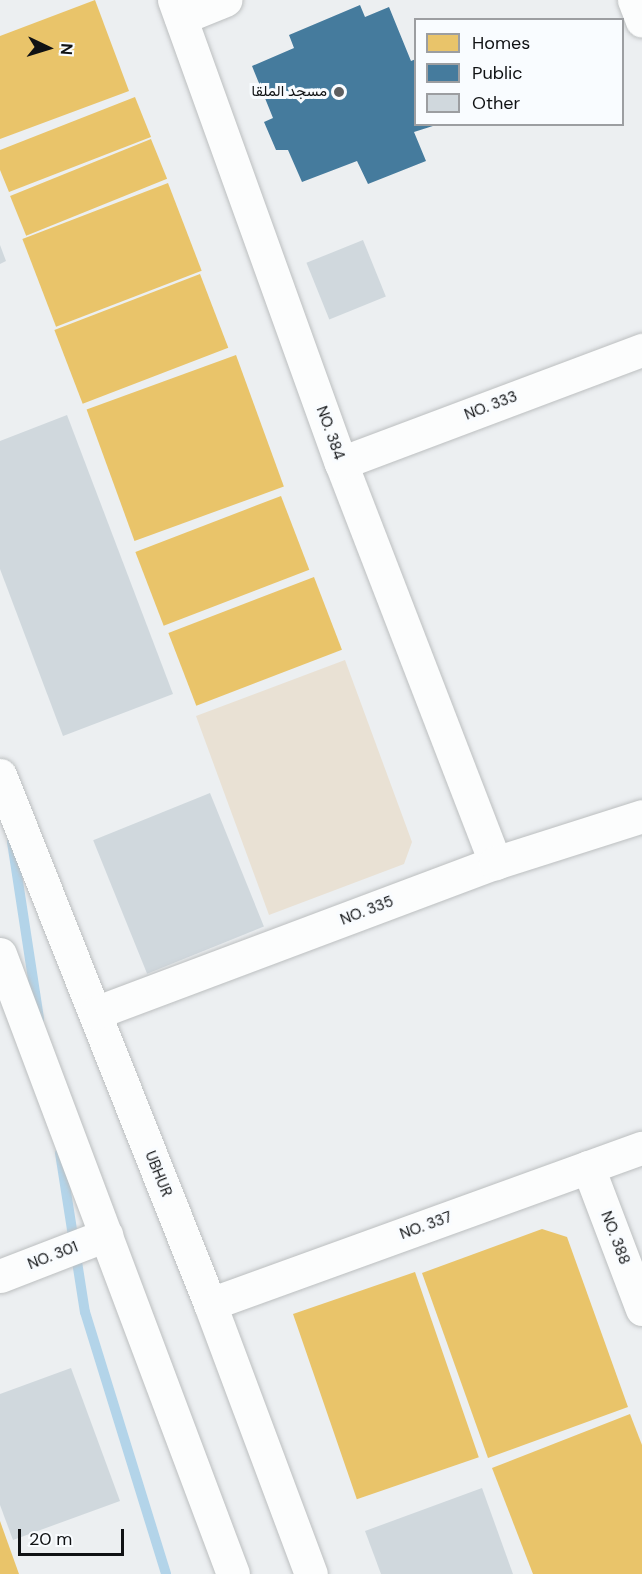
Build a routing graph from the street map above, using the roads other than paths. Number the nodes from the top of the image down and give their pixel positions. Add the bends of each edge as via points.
1 (225, 0) edge
2 (634, 0) edge
3 (178, 9) edge
4 (642, 21) edge
5 (642, 350) edge
6 (341, 463) junction
7 (0, 775) edge
8 (642, 816) edge
9 (495, 863) junction
10 (0, 954) edge
11 (95, 1013) junction
12 (642, 1148) edge
13 (588, 1167) junction
14 (106, 1235) junction
15 (0, 1276) edge
16 (210, 1304) junction
17 (642, 1309) edge
18 (233, 1574) edge
19 (311, 1574) edge

1 - 3 street
2 - 4 street
3 - 6 street, NO. 384
5 - 6 street, NO. 333
6 - 9 street, NO. 384
7 - 11 street, UBHUR
8 - 9 street, NO. 335
9 - 11 street, NO. 335
10 - 14 street
11 - 16 street, UBHUR
12 - 13 street, NO. 337
13 - 16 street, NO. 337
13 - 17 street, NO. 388
14 - 15 street, NO. 301
14 - 18 street
16 - 19 street, UBHUR

